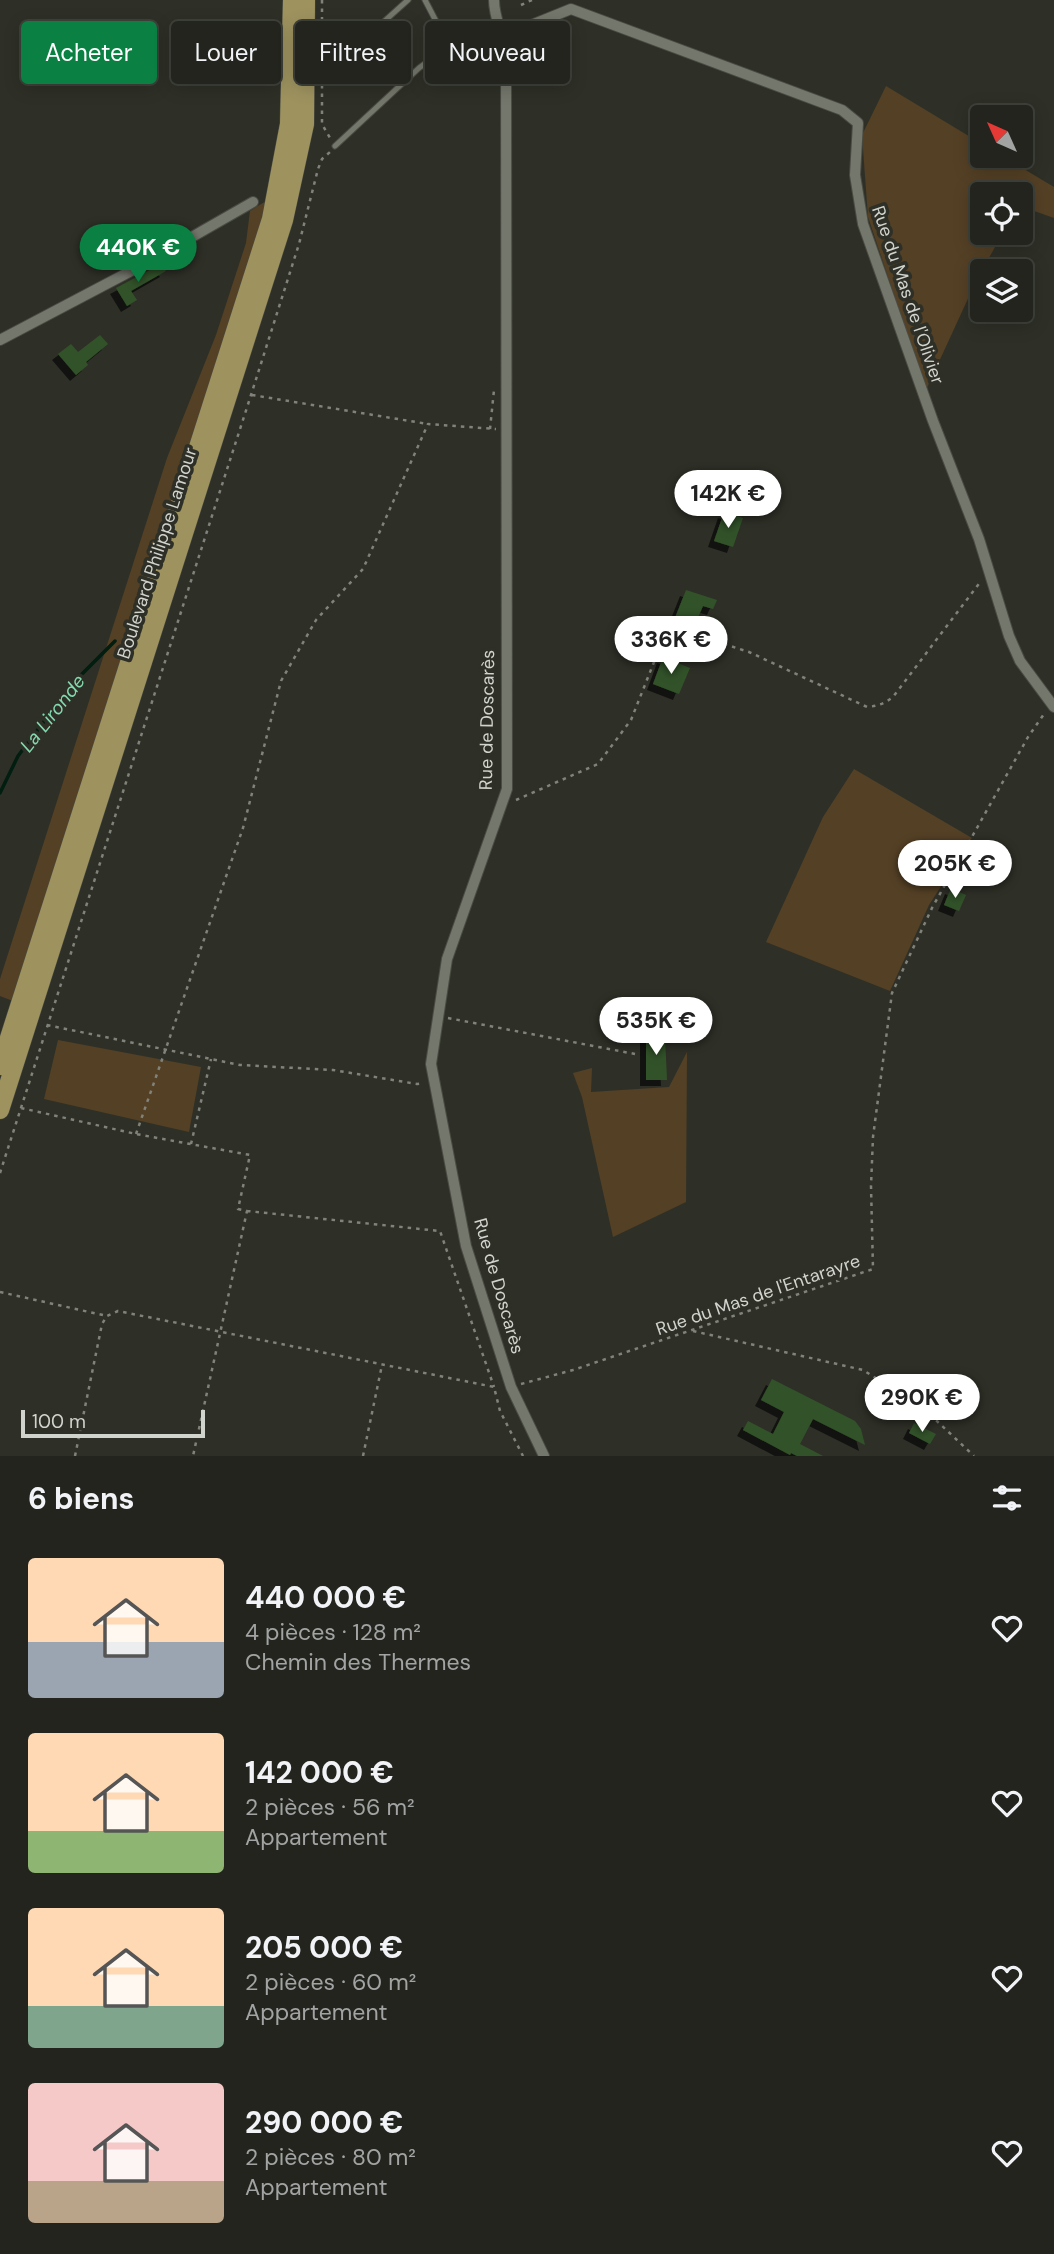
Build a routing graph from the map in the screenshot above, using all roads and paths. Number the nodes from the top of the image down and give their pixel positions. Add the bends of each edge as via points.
1 (292, 0) edge
2 (306, 0) edge
3 (322, 0) edge
4 (408, 0) edge
5 (425, 0) edge
6 (494, 0) edge
7 (532, 0) edge
8 (521, 5) dead end
9 (385, 21) edge
10 (436, 21) edge
11 (497, 21) edge
12 (541, 21) edge
13 (425, 64) edge
14 (506, 84) edge
15 (335, 146) junction
16 (253, 202) dead end
17 (0, 340) edge
18 (251, 395) junction
19 (428, 424) junction
20 (503, 429) dead end
21 (988, 572) junction
22 (1053, 705) edge
23 (500, 807) junction
24 (445, 1017) dead end
25 (47, 1025) junction
26 (164, 1049) junction
27 (635, 1054) dead end
28 (211, 1059) junction
29 (0, 1066) edge
30 (434, 1082) junction
31 (21, 1108) junction
32 (0, 1110) edge
33 (136, 1134) junction
34 (191, 1144) junction
35 (0, 1173) edge
36 (247, 1211) junction
37 (0, 1292) edge
38 (107, 1316) junction
39 (691, 1331) junction
40 (219, 1332) junction
41 (382, 1365) junction
42 (494, 1387) junction
43 (511, 1387) junction
44 (75, 1456) edge
45 (193, 1456) edge
46 (363, 1456) edge
47 (523, 1456) edge
48 (544, 1456) edge
49 (974, 1456) edge

1 - 29 main road, Boulevard Philippe Lamour via 289,124 271,219
2 - 32 main road, Boulevard Philippe Lamour via 305,124 284,220
3 - 15 path via 321,124
4 - 9 lane
5 - 10 lane
6 - 11 street, Rue de Doscarès
7 - 8 path
12 - 21 street, Rue du Mas de l'Olivier via 571,9 842,110 855,119 855,175 863,224
13 - 15 lane
14 - 23 street, Rue de Doscarès via 507,789
15 - 18 path via 318,169
16 - 17 street
18 - 19 path
18 - 25 path
19 - 20 path
19 - 26 path via 363,569 316,620 281,681 243,828
21 - 22 street, Rue du Mas de l'Olivier via 1020,662
21 - 23 path via 885,704 867,706 721,643 691,656 677,648 658,652 631,720 598,764
22 - 39 path, Rue du Mas de l'Entarayre via 1028,737 932,908 892,993 873,1137 873,1269
23 - 30 street, Rue de Doscarès via 447,959 431,1065
24 - 27 path
25 - 26 path
25 - 31 path
26 - 28 path
26 - 33 path
28 - 30 path via 333,1070 417,1084
28 - 34 path
30 - 43 street, Rue de Doscarès via 466,1246
31 - 33 path
31 - 35 path
33 - 34 path
34 - 36 path via 250,1156 238,1209
36 - 40 path
36 - 42 path via 440,1231
37 - 38 path
38 - 40 path via 118,1311
38 - 44 path
39 - 43 path, Rue du Mas de l'Entarayre
39 - 49 path via 863,1370 923,1408
40 - 41 path
40 - 45 path
41 - 42 path
41 - 46 path
42 - 47 path via 500,1411
43 - 48 street, Rue de Doscarès

